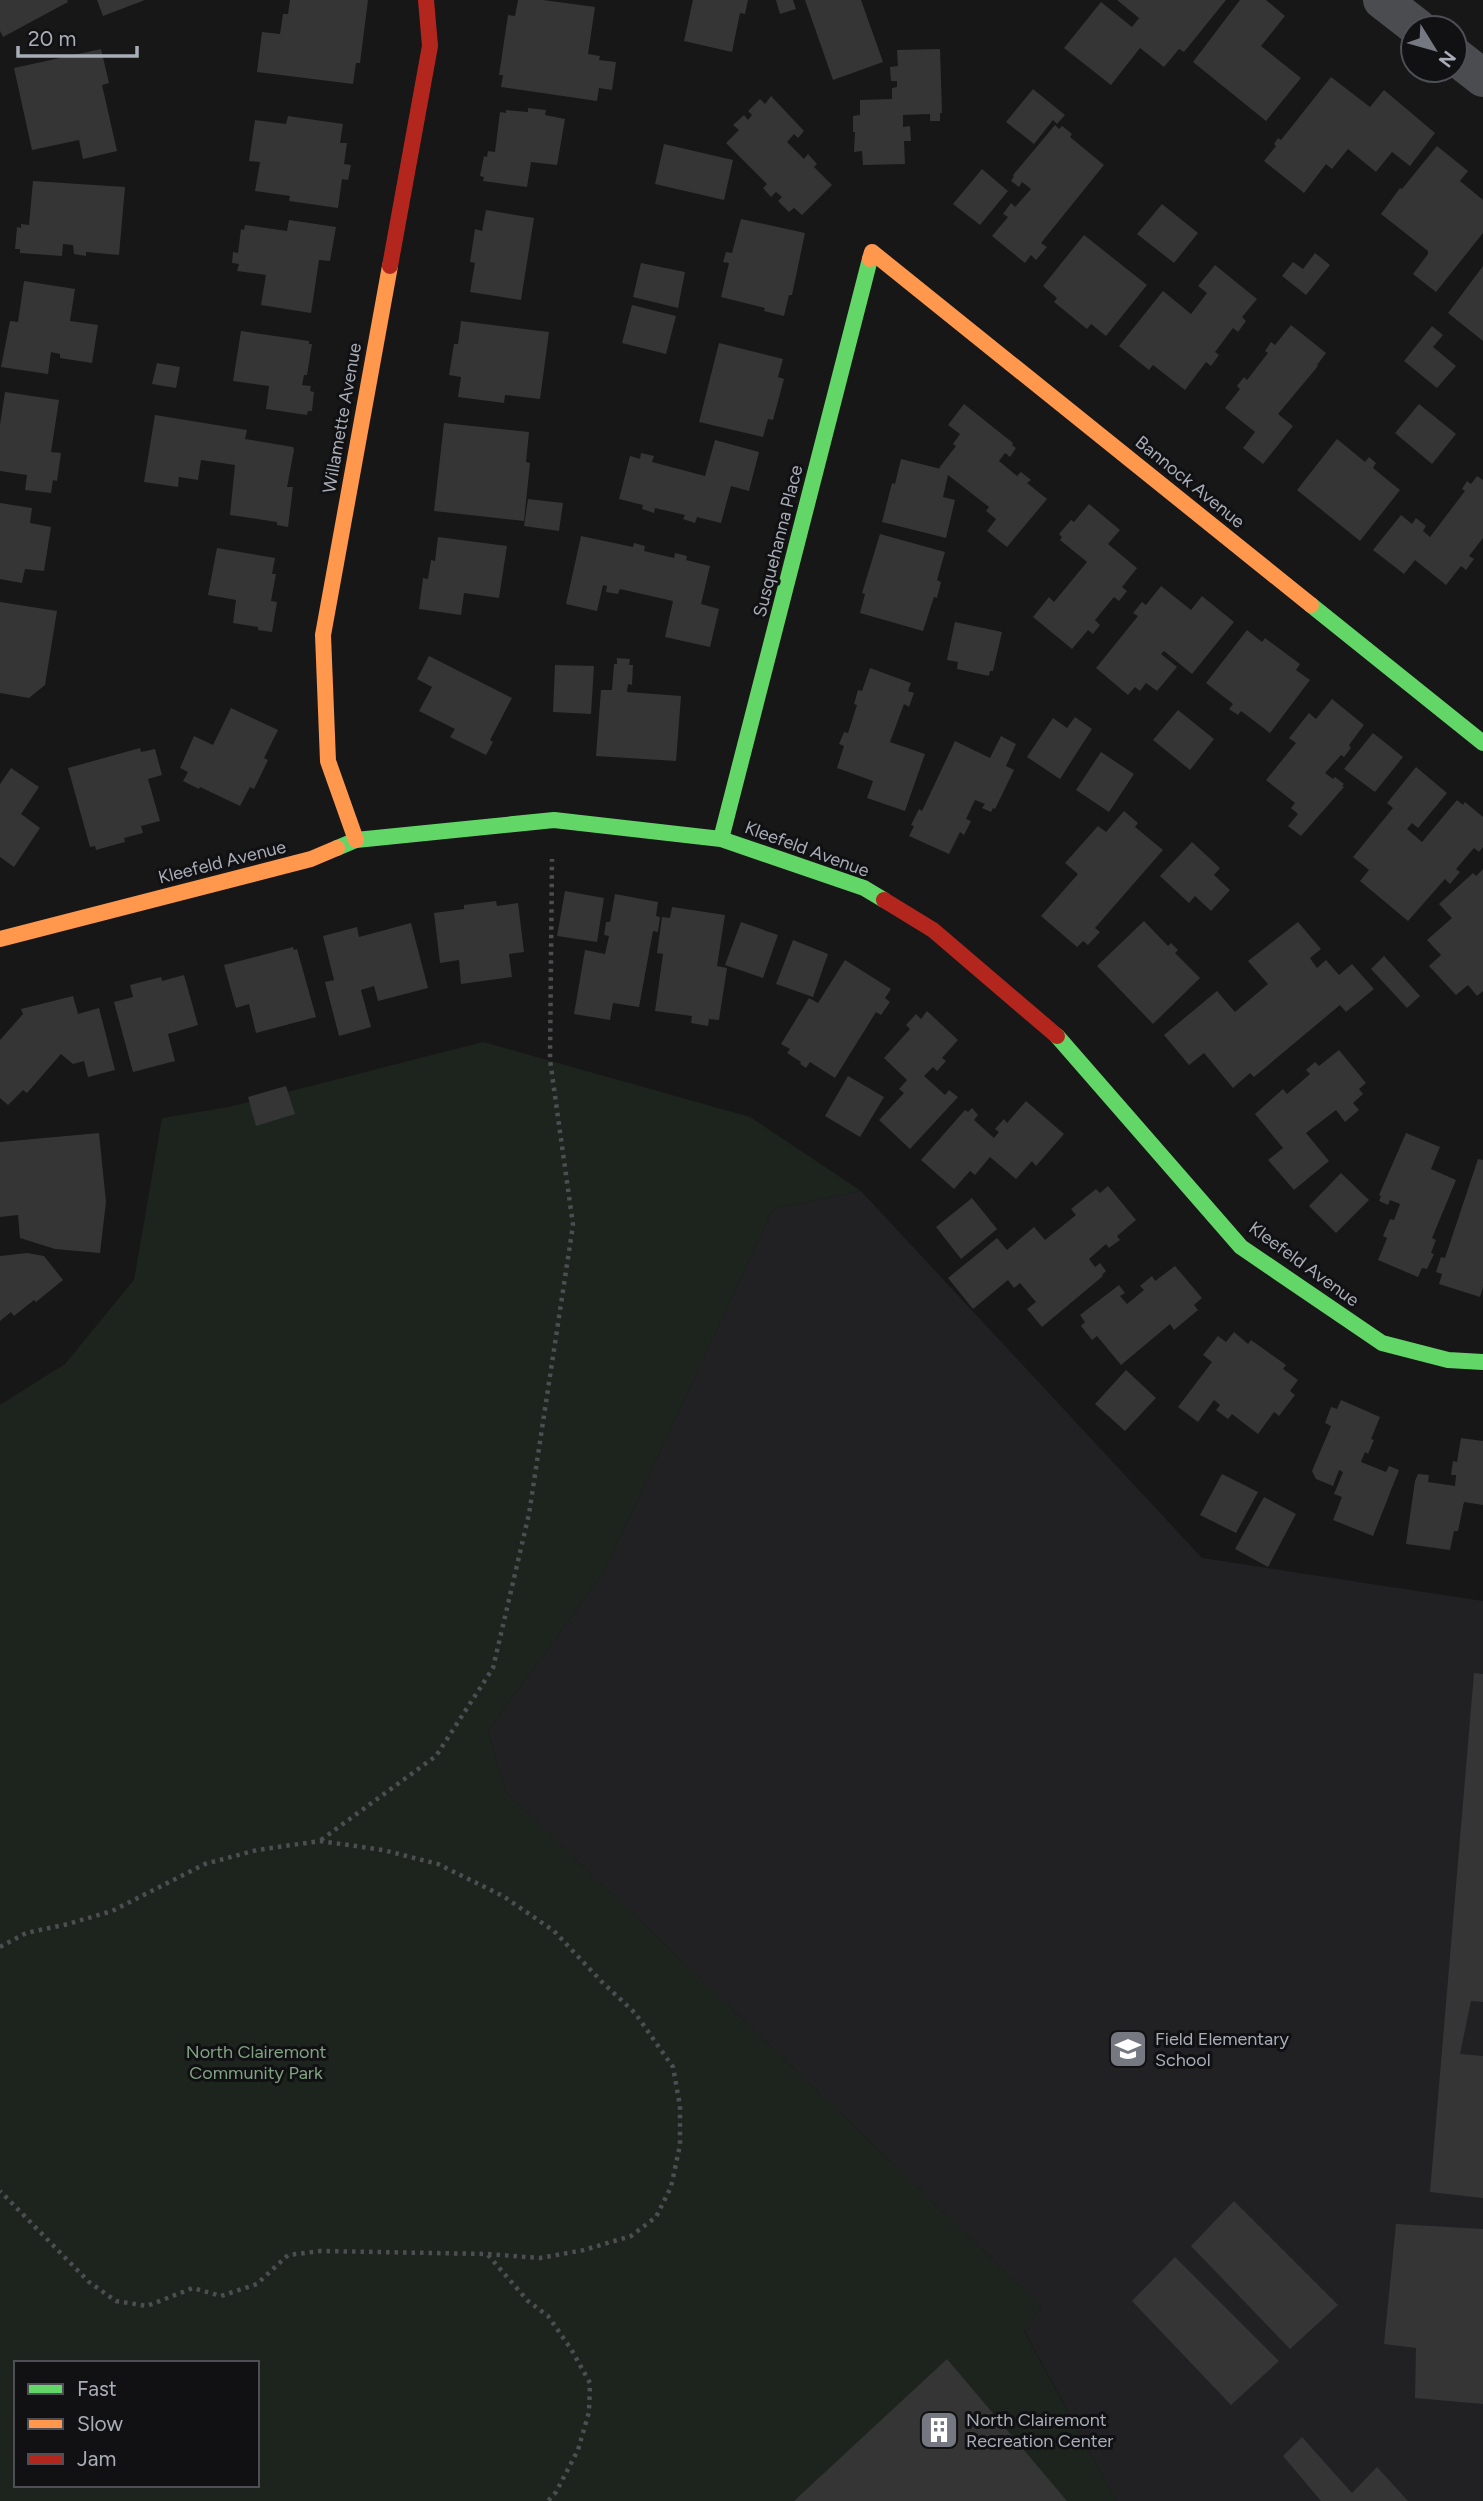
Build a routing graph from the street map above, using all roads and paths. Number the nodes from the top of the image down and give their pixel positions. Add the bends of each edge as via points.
1 (426, 0) edge
2 (1382, 0) edge
3 (1400, 14) edge
4 (872, 252) joint
5 (1483, 743) edge
6 (554, 820) junction
7 (721, 839) junction
8 (356, 840) junction
9 (0, 939) edge
10 (1483, 1362) edge
11 (320, 1841) junction
12 (0, 1947) edge
13 (0, 2190) edge
14 (487, 2254) junction
15 (548, 2501) edge

1 - 8 street, Willamette Avenue via 430,46 323,635 328,761
2 - 3 street
4 - 5 street, Bannock Avenue
4 - 7 street, Susquehanna Place
6 - 7 street, Kleefeld Avenue
6 - 8 street, Kleefeld Avenue
6 - 11 path via 550,1060 573,1224 529,1514 493,1668 436,1756
7 - 10 street, Kleefeld Avenue via 864,888 933,930 1051,1029 1241,1247 1382,1343 1448,1360
8 - 9 street, Kleefeld Avenue via 311,859
11 - 12 path via 257,1850 205,1864 112,1911 26,1933
11 - 14 path via 438,1864 503,1896 554,1931 635,2013 673,2067 680,2106 680,2146 671,2187 656,2217 631,2236 584,2250 540,2258
13 - 14 path via 89,2282 116,2301 148,2306 192,2288 222,2296 257,2284 288,2255 321,2251
14 - 15 path via 528,2301 548,2316 590,2384 589,2412 578,2450

